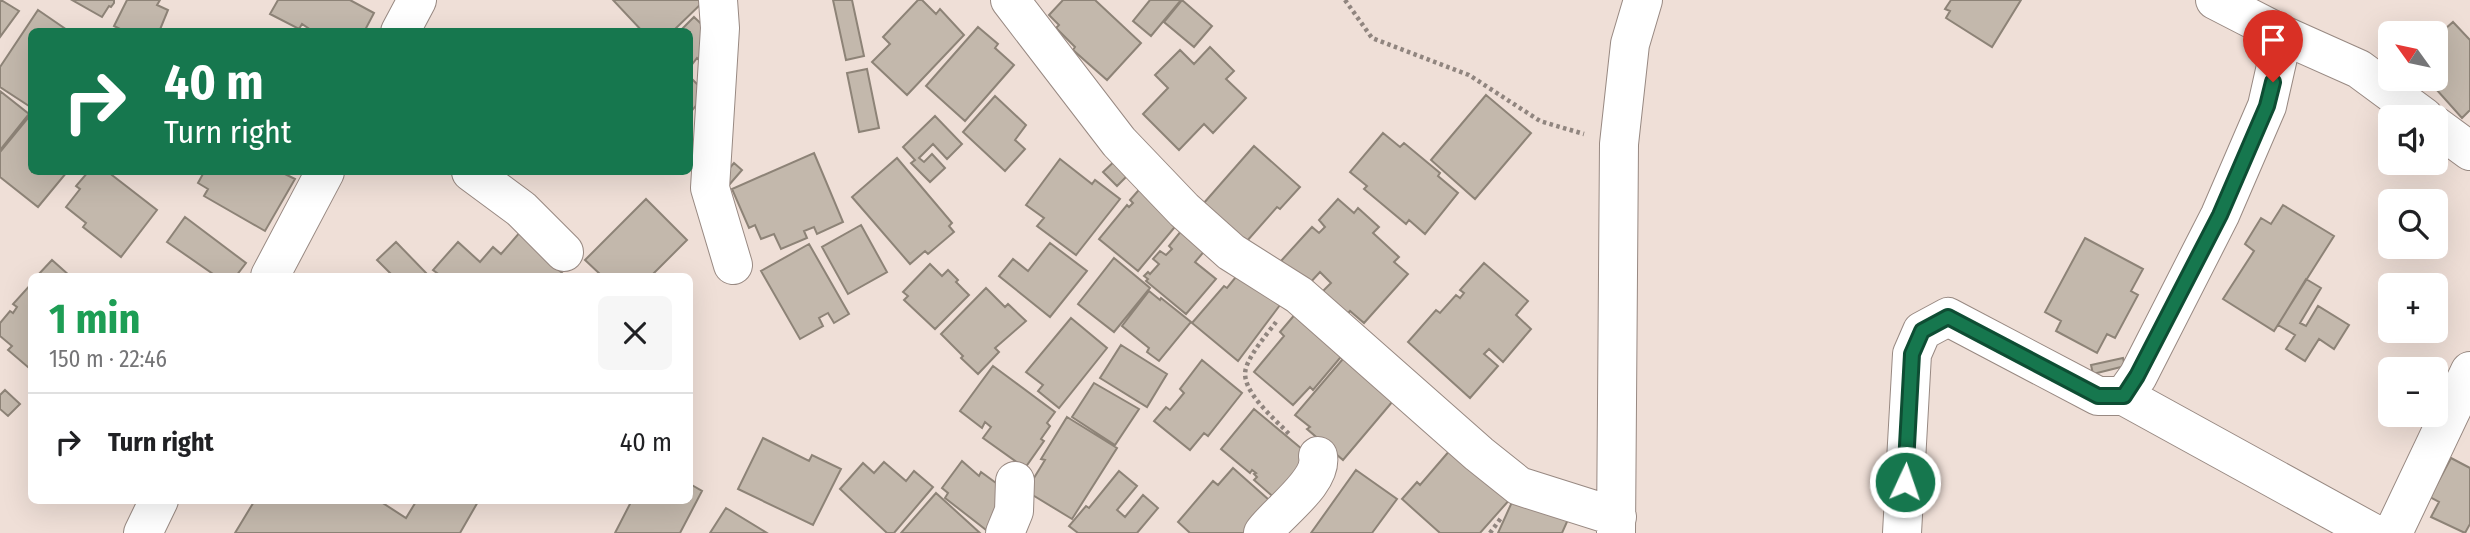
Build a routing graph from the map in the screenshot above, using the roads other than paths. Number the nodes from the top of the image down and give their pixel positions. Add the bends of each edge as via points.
1 (416, 0) edge
2 (718, 0) edge
3 (1010, 0) edge
4 (1643, 0) edge
5 (2215, 0) edge
6 (402, 28) edge
7 (2283, 35) junction
8 (2408, 105) edge
9 (2448, 135) edge
10 (2470, 151) edge
11 (323, 175) edge
12 (475, 175) edge
13 (564, 252) dead end
14 (733, 265) dead end
15 (272, 273) edge
16 (2470, 371) edge
17 (2124, 396) junction
18 (1318, 456) road end
19 (1015, 481) dead end
20 (157, 504) edge
21 (1617, 525) edge
22 (143, 533) edge
23 (1005, 533) edge
24 (1263, 533) edge
25 (1902, 533) edge
26 (2373, 533) edge
27 (2393, 533) edge

1 - 6 street
2 - 14 street via 710,188
3 - 21 street via 1119,142 1231,252 1299,295 1519,486
4 - 21 street via 1630,44 1619,144
5 - 7 street
7 - 8 street via 2359,69
7 - 17 street via 2267,106 2220,215
9 - 10 street
11 - 15 street
12 - 13 street via 521,208
16 - 27 street
17 - 25 street via 2098,396 1948,317 1922,331 1912,354
17 - 26 street
18 - 24 street via 1318,471 1306,488
19 - 23 street via 1014,511
20 - 22 street

